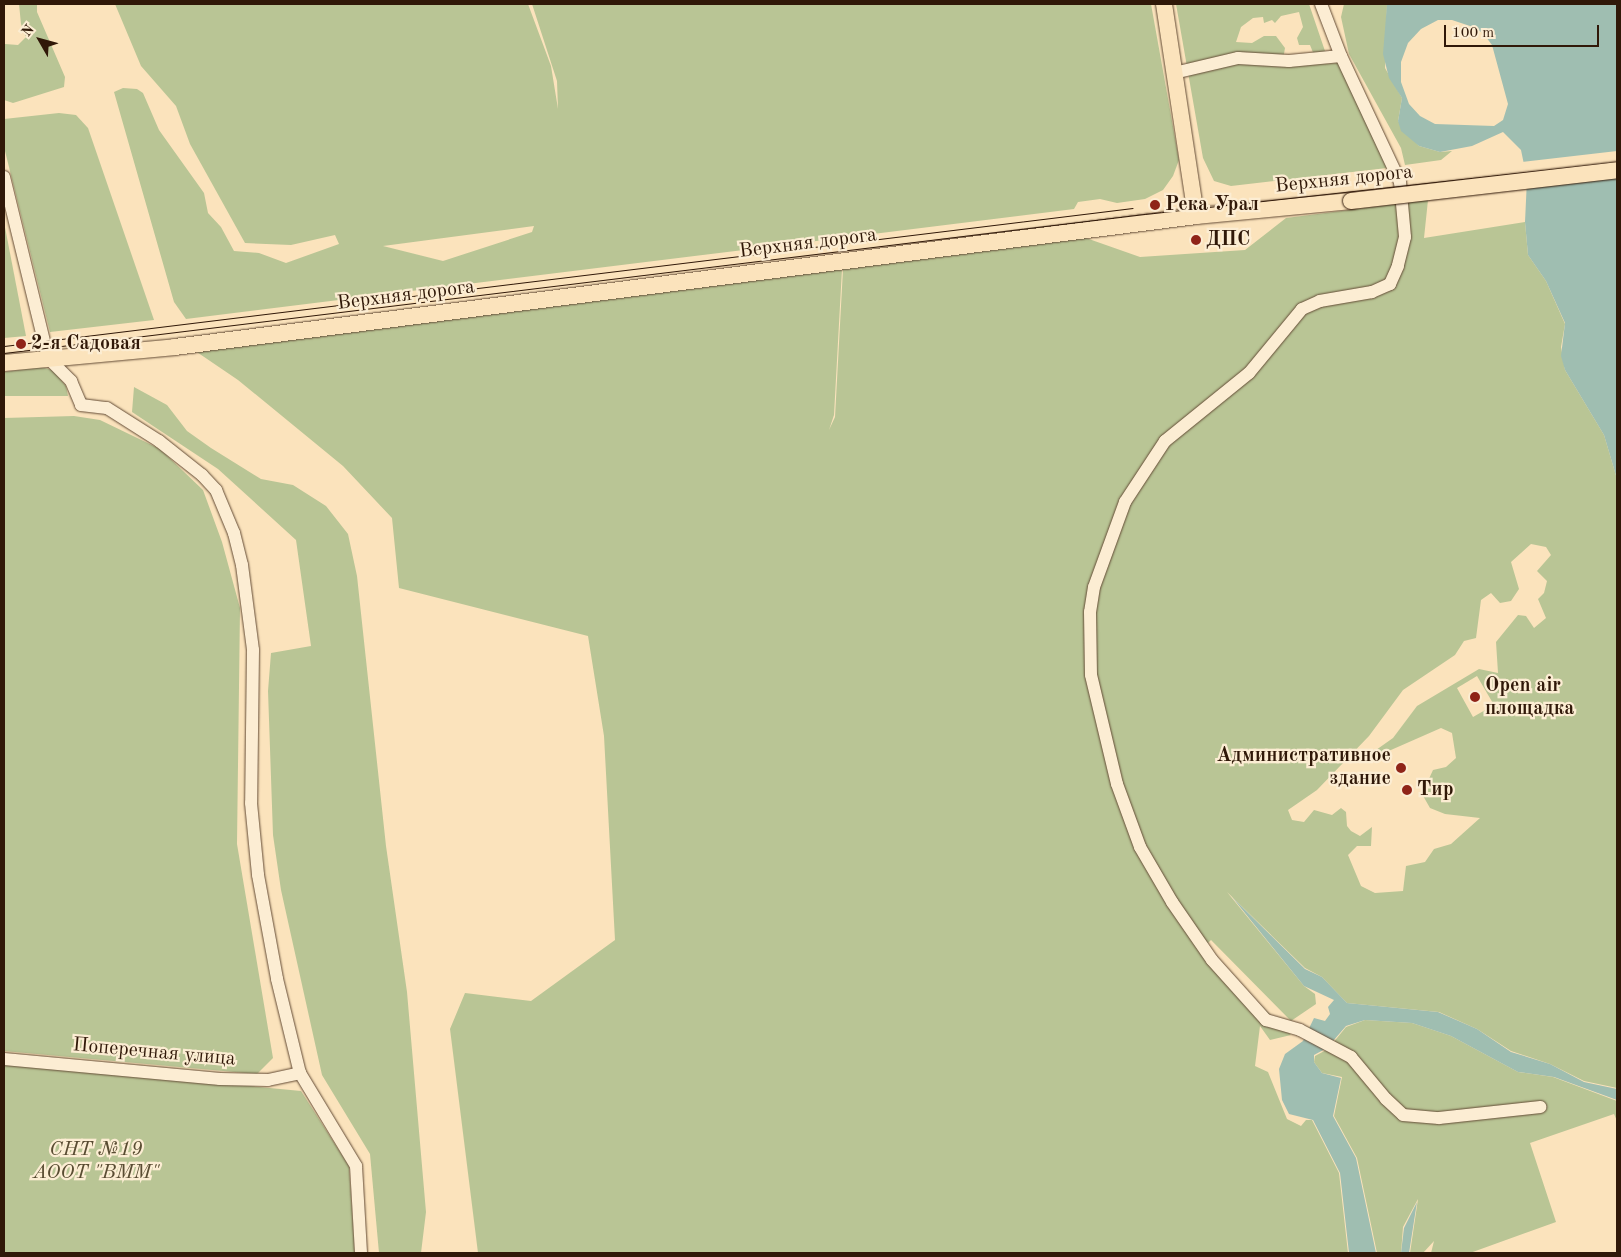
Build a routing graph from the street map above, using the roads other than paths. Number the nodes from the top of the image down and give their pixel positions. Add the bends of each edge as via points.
1 (1164, 4) edge
2 (1321, 4) edge
3 (1341, 56) junction
4 (1174, 73) junction
5 (1617, 170) edge
6 (4, 177) edge
7 (1196, 216) junction
8 (48, 358) junction
9 (4, 363) edge
10 (4, 1060) edge
11 (300, 1073) junction
12 (1540, 1107) dead end
13 (361, 1253) edge

1 - 4 main road
2 - 3 street
3 - 4 street via 1289,61 1238,58
3 - 12 street via 1400,182 1405,238 1394,275 1390,284 1372,292 1320,301 1302,309 1248,373 1165,441 1145,468 1112,532 1094,587 1090,612 1090,675 1118,784 1140,847 1172,902 1212,960 1266,1020 1300,1030 1351,1057 1403,1115 1439,1118
4 - 7 main road
5 - 7 main road, Верхняя дорога, bridge
6 - 8 street
7 - 8 main road, Верхняя дорога via 175,347
8 - 9 main road, Верхняя дорога
8 - 11 street via 72,381 81,405 107,408 159,441 202,475 216,490 234,534 242,564 253,650 251,803 258,875 277,979
10 - 11 street, Поперечная улица via 220,1079 268,1080
11 - 13 street via 356,1166

